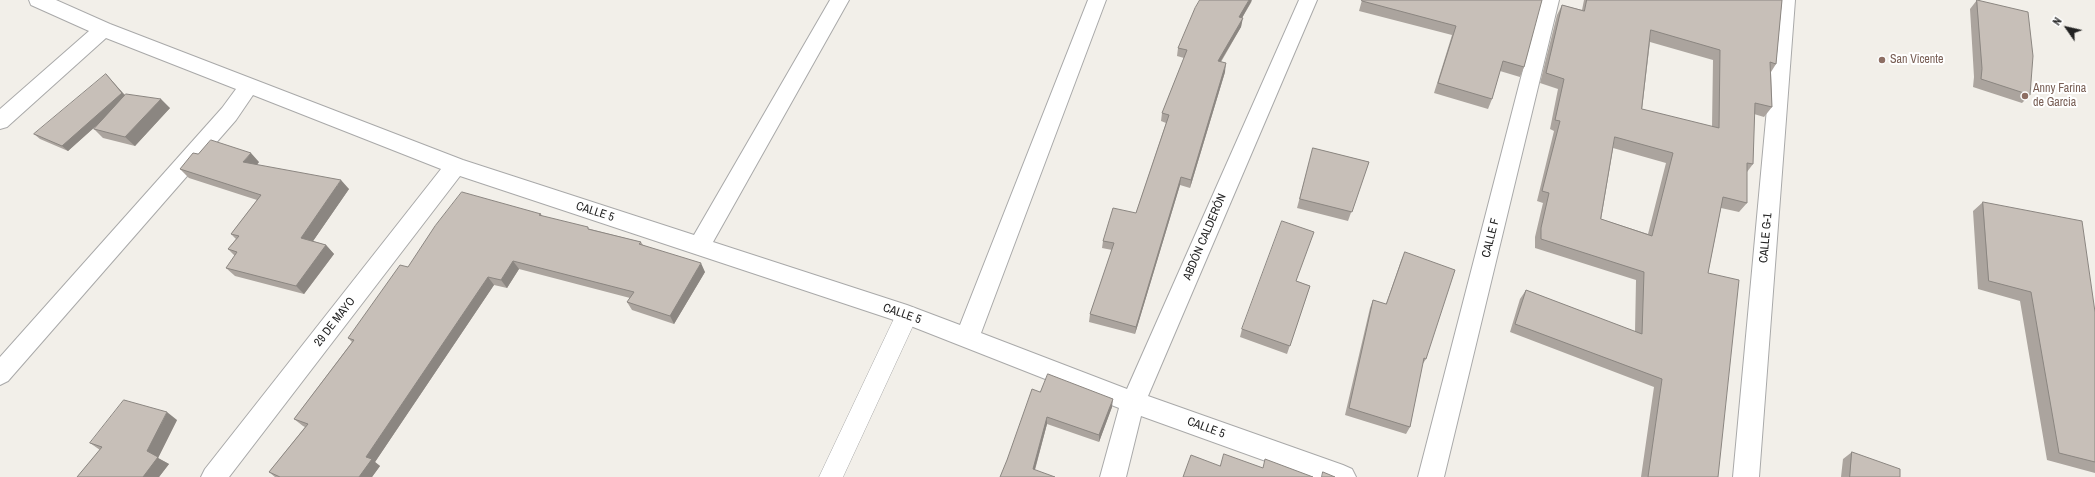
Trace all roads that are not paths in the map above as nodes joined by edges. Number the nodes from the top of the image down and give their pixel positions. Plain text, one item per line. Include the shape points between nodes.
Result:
1 (38, 0) edge
2 (840, 0) edge
3 (1097, 0) edge
4 (1308, 0) edge
5 (1550, 0) edge
6 (1786, 0) edge
7 (103, 29) junction
8 (249, 85) junction
9 (0, 121) edge
10 (456, 166) junction
11 (698, 246) junction
12 (907, 315) junction
13 (967, 338) junction
14 (0, 374) edge
15 (1133, 402) junction
16 (214, 477) edge
17 (831, 477) edge
18 (1113, 477) edge
19 (1344, 477) edge
20 (1431, 477) edge
21 (1746, 477) edge

1 - 7 street, CALLE 5
2 - 11 street
3 - 13 street
4 - 15 street, ABDÓN CALDERÓN
5 - 20 street, CALLE F
6 - 21 street, CALLE G-1
7 - 8 street, CALLE 5
7 - 9 street
8 - 10 street, CALLE 5
8 - 14 street via 229,114
10 - 11 street, CALLE 5
10 - 16 street, 29 DE MAYO
11 - 12 street, CALLE 5
12 - 13 street, CALLE 5
12 - 17 lane
13 - 15 street, CALLE 5
15 - 18 street, ABDÓN CALDERÓN
15 - 19 street, CALLE 5

